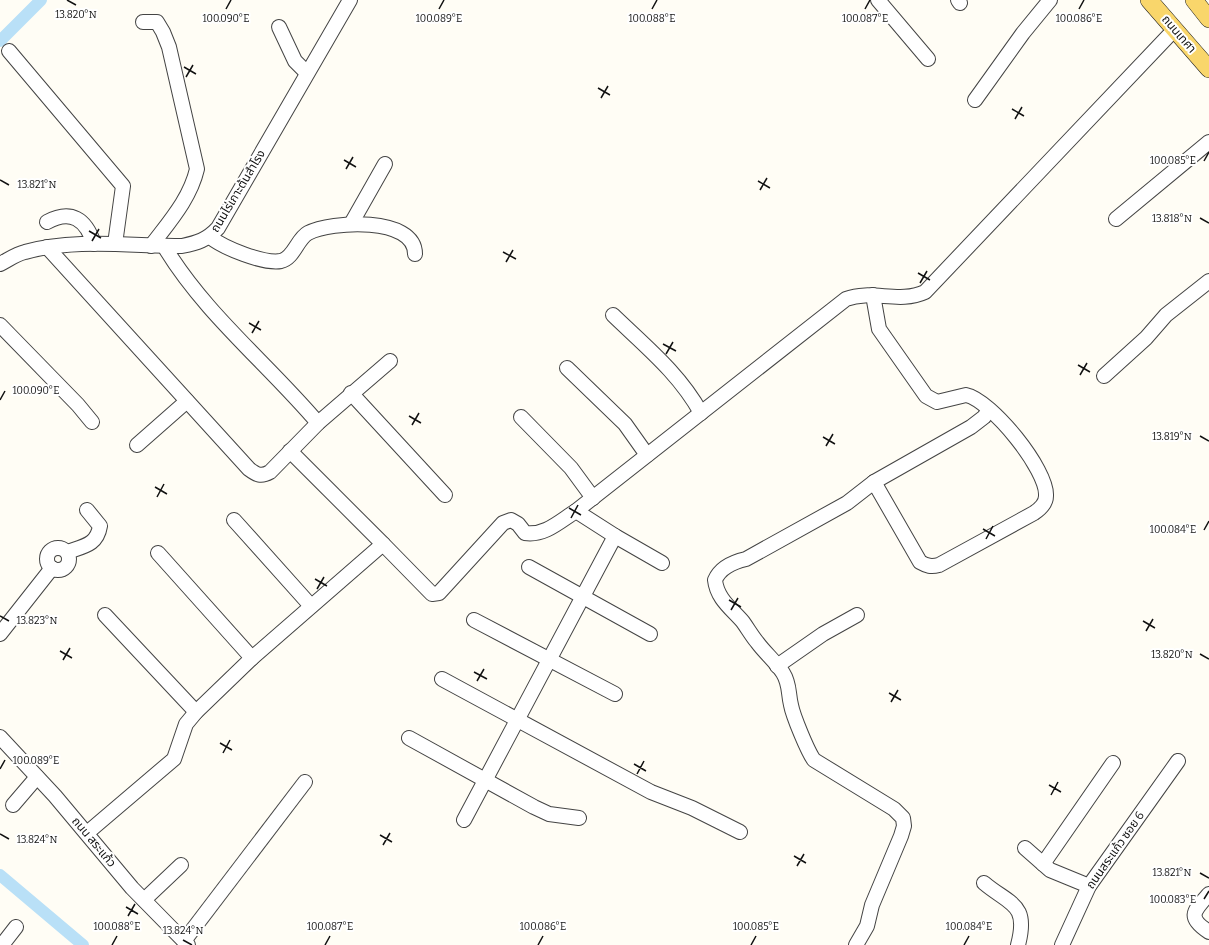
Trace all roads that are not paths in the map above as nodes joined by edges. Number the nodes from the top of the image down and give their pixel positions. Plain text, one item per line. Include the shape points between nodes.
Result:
1 (350, 0) edge
2 (878, 0) edge
3 (1050, 0) edge
4 (1149, 0) edge
5 (1194, 0) edge
6 (1209, 19) edge
7 (143, 22) dead end
8 (279, 27) dead end
9 (1174, 30) junction
10 (9, 51) dead end
11 (928, 59) dead end
12 (1209, 69) edge
13 (307, 72) junction
14 (975, 100) dead end
15 (1209, 142) edge
16 (385, 164) dead end
17 (1116, 220) dead end
18 (47, 222) dead end
19 (351, 224) junction
20 (210, 237) junction
21 (94, 244) junction
22 (115, 244) junction
23 (158, 246) junction
24 (46, 247) junction
25 (415, 254) dead end
26 (0, 264) edge
27 (1209, 281) edge
28 (873, 295) junction
29 (612, 315) dead end
30 (0, 325) edge
31 (390, 361) dead end
32 (568, 368) dead end
33 (1104, 376) dead end
34 (351, 394) junction
35 (187, 401) junction
36 (989, 410) junction
37 (701, 412) junction
38 (521, 417) dead end
39 (92, 422) dead end
40 (318, 423) junction
41 (137, 445) dead end
42 (290, 451) junction
43 (647, 455) junction
44 (874, 482) junction
45 (445, 495) dead end
46 (593, 498) junction
47 (87, 510) dead end
48 (576, 511) junction
49 (234, 520) dead end
50 (615, 536) junction
51 (383, 544) junction
52 (158, 553) dead end
53 (662, 563) dead end
54 (529, 567) dead end
55 (584, 596) junction
56 (311, 606) junction
57 (105, 615) dead end
58 (857, 615) dead end
59 (474, 620) dead end
60 (0, 634) edge
61 (650, 634) dead end
62 (252, 658) junction
63 (550, 660) junction
64 (778, 666) junction
65 (442, 679) dead end
66 (615, 694) dead end
67 (196, 712) junction
68 (518, 720) junction
69 (0, 737) edge
70 (409, 738) dead end
71 (1178, 761) dead end
72 (1112, 763) dead end
73 (37, 777) junction
74 (486, 780) junction
75 (305, 782) dead end
76 (13, 805) dead end
77 (579, 818) dead end
78 (464, 820) dead end
79 (740, 832) dead end
80 (87, 833) junction
81 (1025, 848) dead end
82 (1043, 864) junction
83 (181, 865) dead end
84 (984, 883) dead end
85 (1089, 886) junction
86 (1209, 894) edge
87 (144, 900) junction
88 (16, 927) dead end
89 (1209, 932) edge
90 (186, 943) edge
91 (2, 945) edge
92 (856, 945) edge
93 (1018, 945) edge
94 (1062, 945) edge

1 - 13 street, ถนนไร่เกาะต้นสำโรง
2 - 11 street
3 - 14 street
4 - 9 main road, ถนนเทศา
5 - 6 main road
7 - 23 street via 157,22 164,32 197,169 185,200
8 - 13 street via 295,61
9 - 12 main road, ถนนเทศา
9 - 28 street via 930,288 917,296 906,298
10 - 22 street via 123,186
13 - 20 street, ถนนไร่เกาะต้นสำโรง via 218,228
15 - 17 street
16 - 19 street
18 - 21 street via 66,215 78,219 90,231
19 - 20 street via 308,233 288,258 282,261 240,253 222,246
19 - 25 street via 374,225 406,236 412,242
20 - 23 street, ถนนไร่เกาะต้นสำโรง via 196,244
21 - 22 street, ถนนไร่เกาะต้นสำโรง
21 - 24 street, ถนนไร่เกาะต้นสำโรง
22 - 23 street, ถนนไร่เกาะต้นสำโรง
23 - 40 street via 196,293 294,394
24 - 26 street, ถนนไร่เกาะต้นสำโรง via 23,252
24 - 35 street
27 - 33 street via 1166,315 1146,338
28 - 36 street via 879,329 926,396 937,402 958,396 970,396
28 - 37 street via 863,294 846,299
29 - 37 street via 672,371 692,395
30 - 39 street
31 - 34 street
32 - 43 street via 625,424
34 - 40 street
34 - 45 street
35 - 41 street
35 - 42 street via 257,475 264,476 270,472
36 - 44 street via 979,422
36 - 44 street via 1020,441 1041,478 1045,488 1045,502 1034,513 939,565 926,566 920,562
37 - 43 street
38 - 46 street via 571,468
40 - 42 street
42 - 51 street
43 - 46 street
44 - 64 street via 847,503 746,559 726,567 717,575 715,580 719,595
46 - 48 street
47 - 60 street via 100,526 98,537 94,542 67,552 69,558 65,567 52,568
48 - 50 street
48 - 51 street via 547,530 534,535 525,533 511,520 503,523 454,579 436,595 424,588
49 - 56 street
50 - 53 street
50 - 55 street
51 - 56 street
52 - 62 street
54 - 55 street
55 - 61 street
55 - 63 street
56 - 62 street
57 - 67 street
58 - 64 street via 823,634
59 - 63 street
62 - 67 street
63 - 66 street
63 - 68 street
64 - 92 street via 789,685 794,718 809,754 814,760 894,809 903,818 901,836 872,905 867,926
65 - 68 street
67 - 80 street via 186,724 174,759
68 - 74 street
68 - 79 street via 651,792 692,808
69 - 73 street, ถนน สระแก้ว
70 - 74 street
71 - 85 street, ถนนสระแก้ว ซอย 6
72 - 82 street
73 - 76 street
73 - 80 street, ถนน สระแก้ว
74 - 77 street via 549,814
74 - 78 street
75 - 90 street
80 - 87 street, ถนน สระแก้ว
81 - 82 street
82 - 85 street via 1061,876
83 - 87 street
84 - 93 street via 1017,907 1022,930
85 - 94 street, ถนนสระแก้ว ซอย 6
86 - 89 street via 1195,910 1194,917 1198,925
87 - 90 street, ถนน สระแก้ว
88 - 91 street

